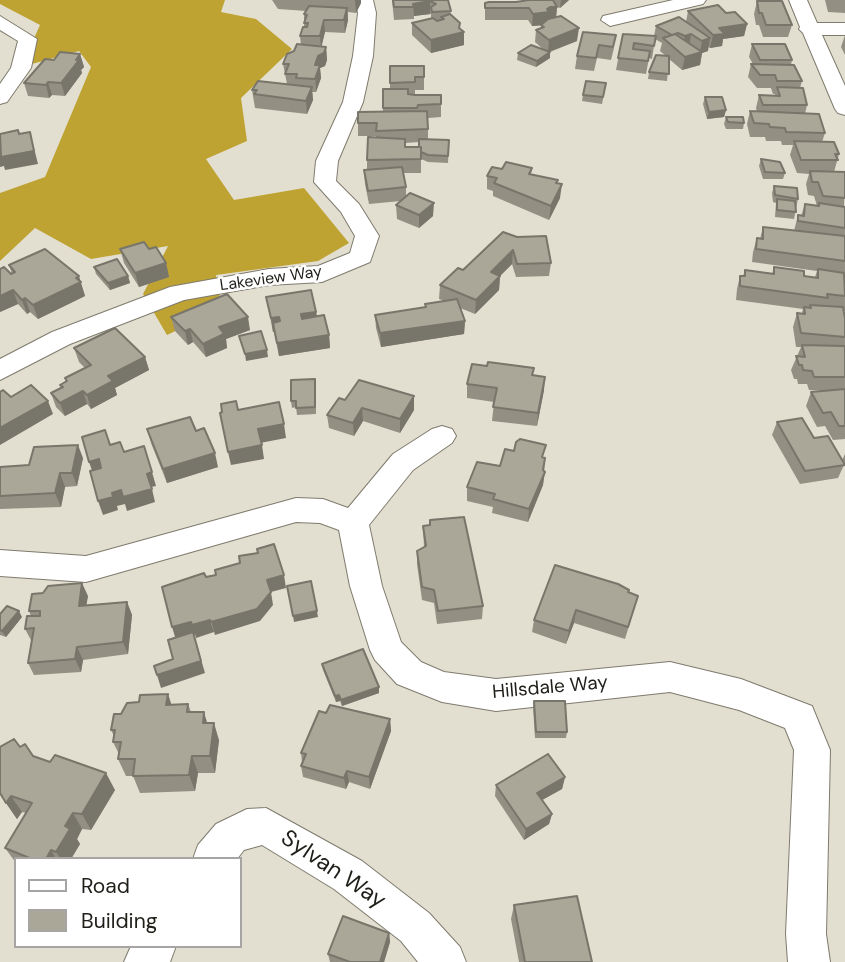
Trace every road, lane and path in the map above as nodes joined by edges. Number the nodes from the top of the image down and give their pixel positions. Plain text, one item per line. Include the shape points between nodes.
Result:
1 (364, 0) edge
2 (697, 0) edge
3 (795, 0) edge
4 (610, 20) dead end
5 (0, 22) edge
6 (808, 29) junction
7 (845, 29) edge
8 (0, 98) edge
9 (845, 109) edge
10 (0, 371) edge
11 (442, 436) dead end
12 (353, 523) junction
13 (0, 563) edge
14 (214, 857) edge
15 (445, 962) edge
16 (809, 962) edge

1 - 10 street, Lakeview Way via 367,13 353,102 327,161 325,182 351,209 367,236 360,257 322,274 270,277 180,293 61,338
2 - 4 street
3 - 6 street
5 - 8 street via 29,39 21,68
6 - 7 street
6 - 9 street
11 - 12 street via 403,462
12 - 13 street via 323,511 296,510 86,569
12 - 16 street, Hillsdale Way via 366,586 387,650 409,673 442,687 496,695 670,677 741,695 799,718 812,750
14 - 15 street, Sylvan Way via 230,837 265,826 348,875 415,927

